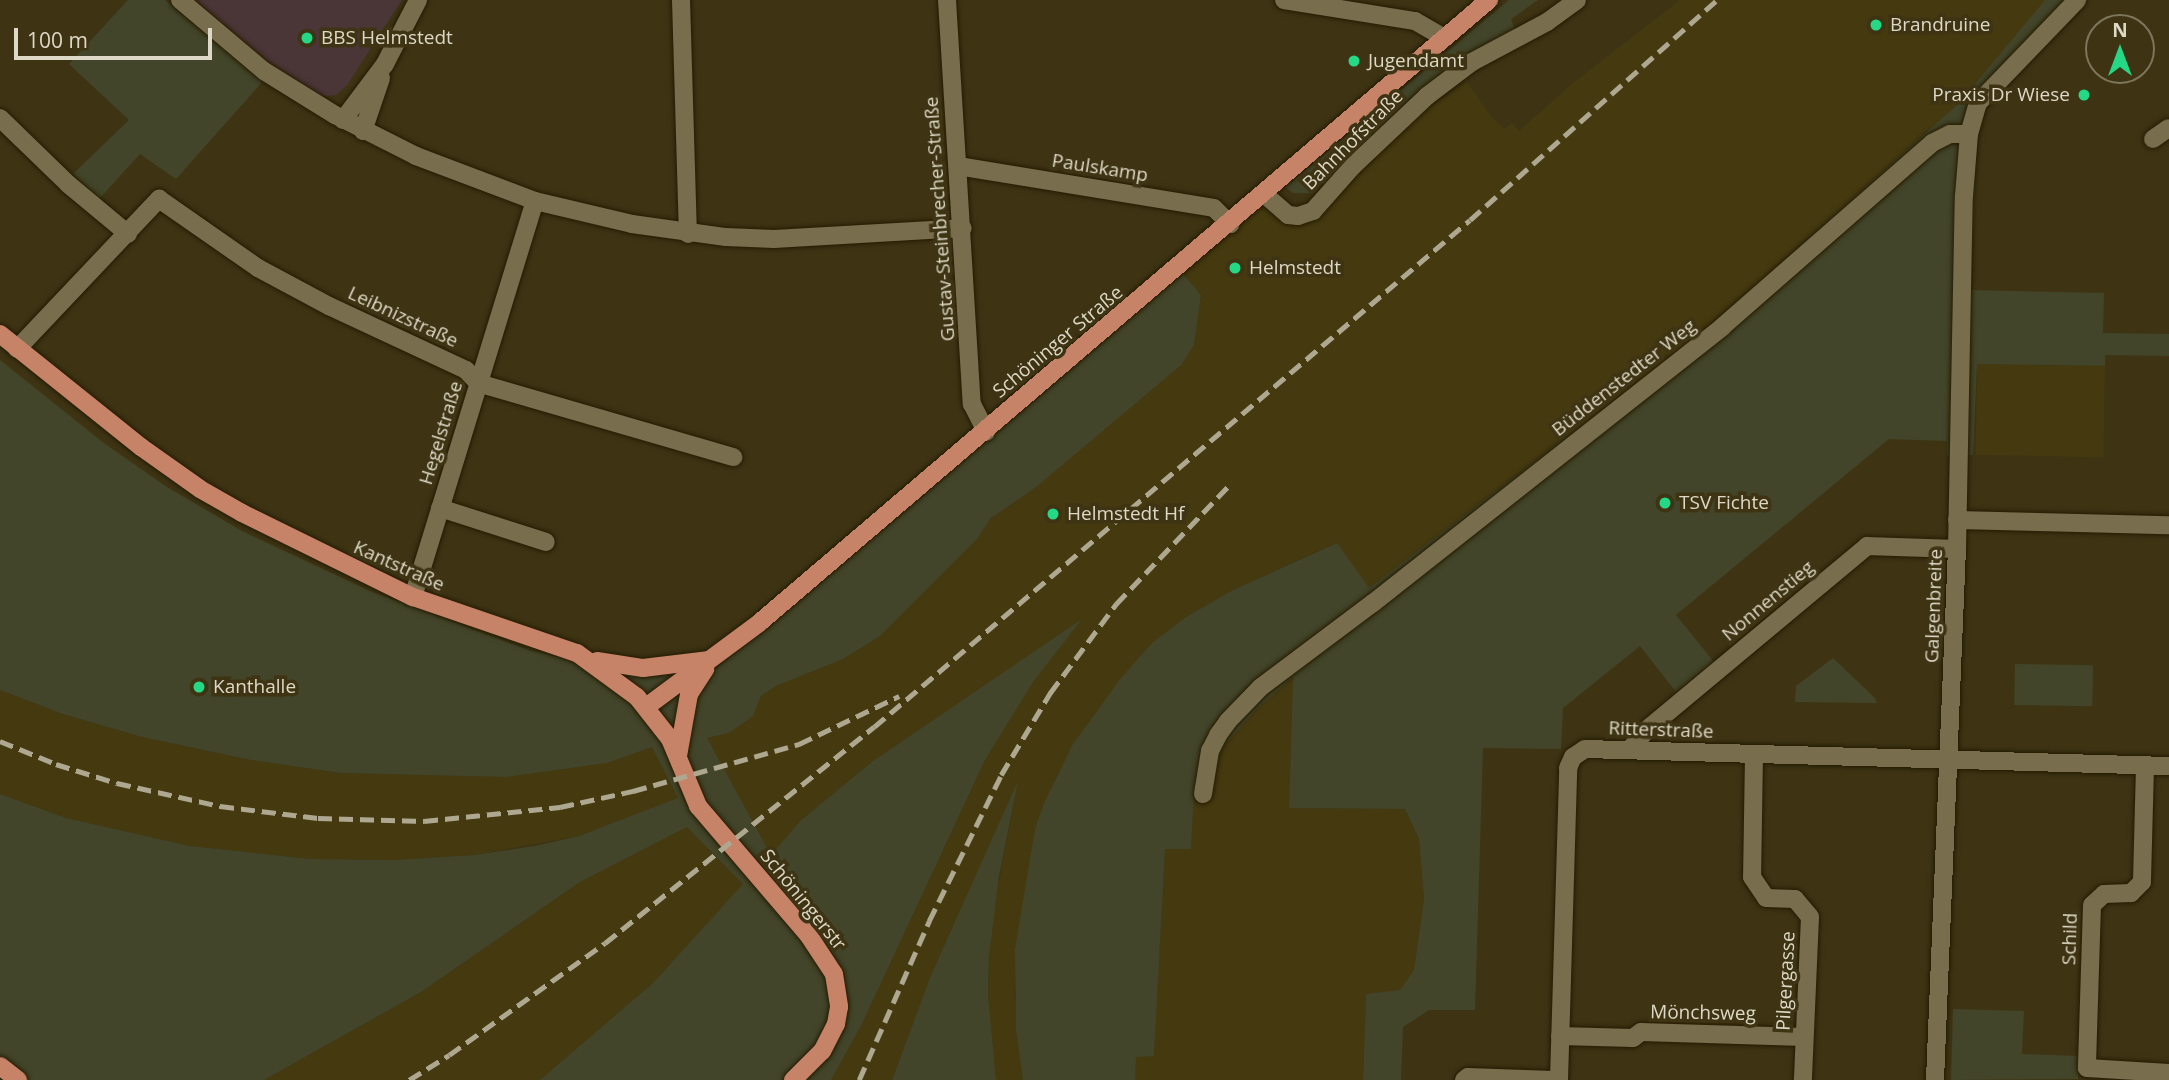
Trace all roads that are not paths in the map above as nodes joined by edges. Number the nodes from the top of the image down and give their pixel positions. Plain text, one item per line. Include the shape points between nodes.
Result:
1 (180, 0) edge
2 (418, 0) edge
3 (681, 0) edge
4 (947, 0) edge
5 (1284, 0) edge
6 (1489, 0) edge
7 (1577, 0) edge
8 (2077, 0) edge
9 (1322, 3) edge
10 (1445, 38) junction
11 (385, 64) junction
12 (0, 118) edge
13 (343, 120) junction
14 (2169, 128) edge
15 (363, 131) junction
16 (1969, 134) junction
17 (2153, 139) dead end
18 (958, 166) junction
19 (1264, 194) junction
20 (536, 201) junction
21 (1230, 224) junction
22 (963, 228) junction
23 (128, 233) junction
24 (688, 233) junction
25 (0, 334) edge
26 (17, 349) junction
27 (478, 383) junction
28 (986, 432) junction
29 (733, 457) dead end
30 (440, 508) junction
31 (1958, 520) junction
32 (2169, 524) edge
33 (546, 541) dead end
34 (1957, 550) junction
35 (413, 597) junction
36 (590, 660) junction
37 (711, 660) junction
38 (646, 707) junction
39 (1629, 750) junction
40 (1754, 754) junction
41 (678, 756) junction
42 (1948, 760) junction
43 (2145, 766) junction
44 (2169, 766) edge
45 (1203, 794) dead end
46 (741, 856) joint
47 (1560, 1036) junction
48 (1804, 1037) junction
49 (0, 1066) edge
50 (2169, 1073) edge
51 (18, 1080) edge
52 (793, 1080) edge
53 (1464, 1080) edge
54 (1553, 1080) edge
55 (1559, 1080) edge
56 (1803, 1080) edge
57 (1935, 1080) edge

1 - 13 street via 264,71
2 - 11 street
3 - 24 street
4 - 18 street, Gustav-Steinbrecher-Straße
5 - 9 street
6 - 10 main road, Schöninger Straße
7 - 19 street, Bahnhofstraße via 1547,22 1472,62 1427,96 1313,211 1288,215
8 - 16 street via 1978,103
9 - 10 street via 1415,21
10 - 19 main road, Schöninger Straße
11 - 13 street
11 - 15 street
12 - 23 street via 68,184
13 - 15 street
14 - 17 street
15 - 20 street
16 - 31 street, Galgenbreite
16 - 45 street, Büddenstedter Weg via 1950,134 1932,143 1722,327 1261,687 1228,721 1210,751
18 - 21 street, Paulskamp via 1214,208
18 - 22 street, Gustav-Steinbrecher-Straße
19 - 21 main road, Schöninger Straße
20 - 24 street
20 - 27 street, Hegelstraße
21 - 28 main road, Schöninger Straße
22 - 24 street via 774,239
22 - 28 street, Gustav-Steinbrecher-Straße via 972,404
23 - 26 street
23 - 27 street, Leibnizstraße via 159,199 258,268 457,365
25 - 26 main road, Kantstraße
26 - 35 main road, Kantstraße via 200,489
27 - 29 street, Leibnizstraße
27 - 30 street, Hegelstraße
28 - 37 main road, Schöninger Straße
30 - 33 street
30 - 35 street, Hegelstraße
31 - 32 street
31 - 34 street, Galgenbreite
34 - 39 street, Nonnenstieg via 1867,546 1650,727
34 - 42 street, Galgenbreite
35 - 36 main road, Kantstraße
36 - 37 main road via 643,668
36 - 38 main road, Kantstraße
37 - 38 main road, Schöninger Straße
37 - 41 main road via 689,694
38 - 41 main road, Kantstraße
39 - 40 street, Ritterstraße
39 - 47 street, Ritterstraße via 1585,749 1573,757 1568,768
40 - 42 street, Ritterstraße
40 - 48 street, Pilgergasse via 1752,877 1766,898 1795,899 1810,917
41 - 46 main road, Kantstraße via 698,806
42 - 43 street, Ritterstraße
42 - 57 street, Galgenbreite
43 - 44 street, Ritterstraße
43 - 50 street, Schild via 2142,882 2131,894 2104,894 2092,905 2087,1068
46 - 52 main road, Schöningerstr via 825,958 838,992 836,1024 830,1037
47 - 48 street, Mönchsweg via 1633,1038 1640,1032
47 - 55 street, Ritterstraße
48 - 56 street, Pilgergasse
49 - 51 main road
53 - 54 street

